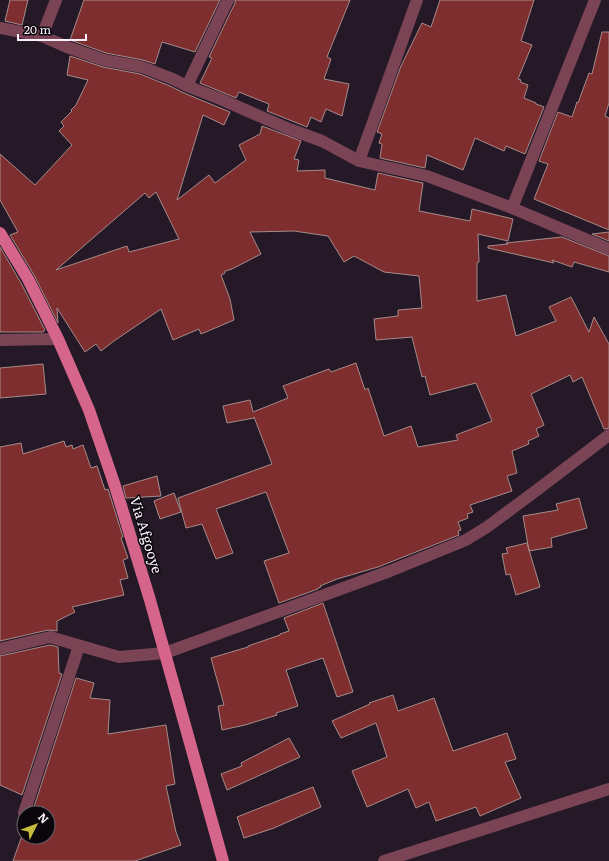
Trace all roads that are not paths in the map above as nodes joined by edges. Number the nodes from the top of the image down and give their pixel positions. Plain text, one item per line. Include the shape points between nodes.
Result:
1 (56, 0) edge
2 (228, 0) edge
3 (417, 0) edge
4 (595, 0) edge
5 (0, 28) edge
6 (42, 36) junction
7 (187, 86) junction
8 (359, 161) junction
9 (512, 208) junction
10 (0, 233) edge
11 (609, 249) edge
12 (58, 339) junction
13 (0, 340) edge
14 (609, 435) edge
15 (79, 646) junction
16 (0, 649) edge
17 (165, 654) junction
18 (609, 789) edge
19 (27, 805) edge
20 (223, 861) edge
21 (384, 861) edge

1 - 6 street
2 - 7 street
3 - 8 street
4 - 9 street
5 - 6 street
6 - 7 street via 104,60 142,67
7 - 8 street via 322,142
8 - 9 street via 427,176
9 - 11 street
10 - 12 main road, Via Afgooye via 28,279
12 - 13 street
12 - 17 main road, Via Afgooye via 92,418
14 - 17 street via 466,540 376,577
15 - 16 street via 50,638
15 - 17 street via 119,657
15 - 19 street
17 - 20 main road, Via Afgooye
18 - 21 street

